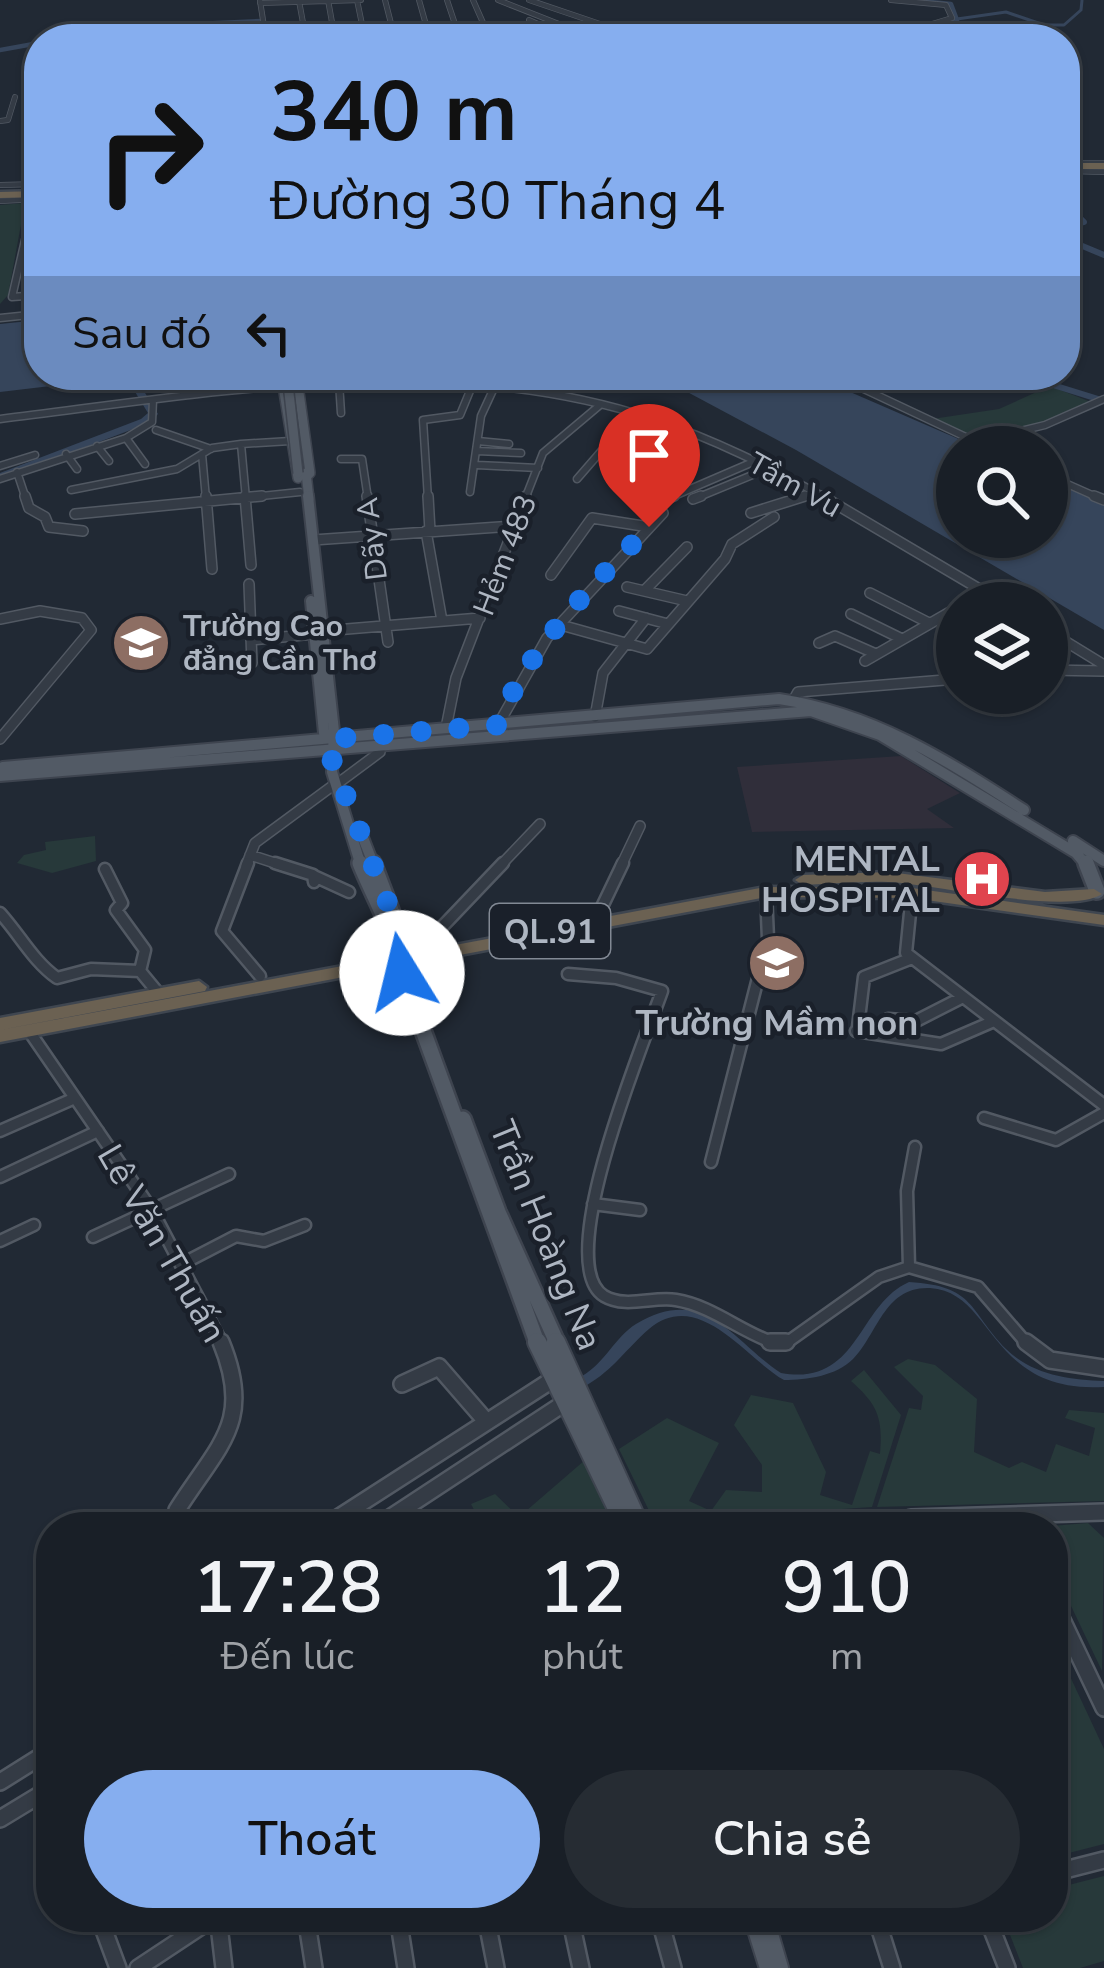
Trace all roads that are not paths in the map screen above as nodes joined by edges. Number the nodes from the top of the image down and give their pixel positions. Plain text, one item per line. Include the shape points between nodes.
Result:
1 (359, 0) edge
2 (498, 0) edge
3 (891, 0) edge
4 (299, 1) edge
5 (328, 1) edge
6 (260, 2) edge
7 (534, 2) edge
8 (530, 20) dead end
9 (540, 24) edge
10 (561, 24) edge
11 (601, 24) edge
12 (932, 24) edge
13 (15, 97) dead end
14 (0, 121) edge
15 (24, 249) edge
16 (24, 296) edge
17 (222, 390) edge
18 (291, 390) edge
19 (293, 390) edge
20 (339, 390) edge
21 (470, 390) edge
22 (494, 390) edge
23 (512, 390) edge
24 (866, 390) edge
25 (153, 400) junction
26 (1101, 400) edge
27 (600, 405) junction
28 (341, 413) dead end
29 (0, 419) edge
30 (657, 420) junction
31 (943, 426) edge
32 (1041, 426) edge
33 (156, 430) dead end
34 (126, 438) junction
35 (290, 441) junction
36 (241, 444) junction
37 (509, 444) dead end
38 (97, 446) junction
39 (477, 446) junction
40 (206, 451) junction
41 (521, 453) dead end
42 (66, 454) junction
43 (35, 455) dead end
44 (340, 459) dead end
45 (109, 461) dead end
46 (753, 462) junction
47 (145, 464) dead end
48 (477, 465) junction
49 (0, 466) edge
50 (538, 468) junction
51 (767, 469) junction
52 (17, 472) junction
53 (0, 478) edge
54 (302, 478) junction
55 (577, 479) dead end
56 (653, 480) dead end
57 (1068, 484) edge
58 (158, 488) dead end
59 (87, 489) junction
60 (71, 490) dead end
61 (470, 492) dead end
62 (813, 494) junction
63 (244, 496) junction
64 (693, 499) dead end
65 (204, 500) junction
66 (1104, 500) edge
67 (160, 505) junction
68 (650, 506) junction
69 (751, 513) dead end
70 (75, 514) dead end
71 (774, 517) dead end
72 (515, 526) junction
73 (649, 527) junction
74 (428, 531) junction
75 (83, 532) dead end
76 (371, 536) junction
77 (309, 540) junction
78 (687, 547) dead end
79 (251, 565) dead end
80 (212, 569) dead end
81 (551, 575) dead end
82 (967, 582) edge
83 (249, 584) dead end
84 (627, 586) dead end
85 (644, 591) junction
86 (870, 593) dead end
87 (687, 601) junction
88 (619, 611) dead end
89 (851, 614) dead end
90 (480, 618) junction
91 (646, 618) junction
92 (0, 619) edge
93 (936, 619) edge
94 (442, 621) junction
95 (929, 623) junction
96 (668, 624) junction
97 (383, 625) junction
98 (561, 625) junction
99 (319, 633) junction
100 (902, 639) junction
101 (251, 640) junction
102 (388, 642) dead end
103 (624, 643) junction
104 (819, 643) dead end
105 (1068, 644) edge
106 (876, 654) junction
107 (865, 661) dead end
108 (252, 663) dead end
109 (1104, 668) edge
110 (1068, 669) edge
111 (936, 682) edge
112 (794, 701) junction
113 (595, 717) junction
114 (498, 725) junction
115 (446, 728) junction
116 (0, 739) edge
117 (330, 745) junction
118 (380, 746) junction
119 (0, 767) edge
120 (951, 770) junction
121 (0, 776) edge
122 (338, 783) junction
123 (540, 824) dead end
124 (640, 826) dead end
125 (250, 855) junction
126 (1104, 860) edge
127 (105, 869) dead end
128 (1098, 890) edge
129 (349, 892) dead end
130 (766, 892) junction
131 (912, 892) junction
132 (600, 911) junction
133 (0, 914) edge
134 (1104, 918) edge
135 (441, 941) junction
136 (400, 954) junction
137 (912, 958) junction
138 (140, 971) junction
139 (568, 974) dead end
140 (260, 976) junction
141 (159, 994) junction
142 (963, 997) junction
143 (888, 1019) dead end
144 (994, 1021) junction
145 (0, 1024) edge
146 (29, 1031) junction
147 (0, 1036) edge
148 (75, 1098) junction
149 (1104, 1109) edge
150 (983, 1118) dead end
151 (0, 1131) edge
152 (98, 1131) junction
153 (915, 1147) dead end
154 (711, 1162) dead end
155 (229, 1174) dead end
156 (0, 1177) edge
157 (593, 1204) junction
158 (152, 1210) junction
159 (640, 1210) dead end
160 (34, 1225) dead end
161 (305, 1225) dead end
162 (93, 1237) dead end
163 (0, 1241) edge
164 (182, 1264) junction
165 (909, 1267) junction
166 (1104, 1368) edge
167 (560, 1376) junction
168 (402, 1384) dead end
169 (571, 1400) junction
170 (485, 1420) junction
171 (178, 1512) edge
172 (347, 1512) edge
173 (399, 1512) edge
174 (620, 1512) edge
175 (632, 1512) edge
176 (1104, 1513) edge
177 (1068, 1516) edge
178 (1068, 1632) edge
179 (1104, 1708) edge
180 (36, 1759) edge
181 (0, 1782) edge
182 (36, 1797) edge
183 (0, 1819) edge
184 (1104, 1860) edge
185 (1068, 1870) edge
186 (105, 1932) edge
187 (194, 1932) edge
188 (219, 1932) edge
189 (308, 1932) edge
190 (400, 1932) edge
191 (489, 1932) edge
192 (573, 1932) edge
193 (663, 1932) edge
194 (758, 1932) edge
195 (768, 1932) edge
196 (881, 1932) edge
197 (993, 1932) edge
198 (118, 1968) edge
199 (138, 1968) edge
200 (224, 1968) edge
201 (314, 1968) edge
202 (406, 1968) edge
203 (496, 1968) edge
204 (581, 1968) edge
205 (673, 1968) edge
206 (769, 1968) edge
207 (779, 1968) edge
208 (892, 1968) edge
209 (1007, 1968) edge

1 - 5 street
2 - 10 street
3 - 12 street via 946,5 952,18
4 - 5 street
4 - 6 street
7 - 11 street
8 - 9 street
13 - 14 street
15 - 16 street via 12,297
17 - 25 street, Tầm Vu
18 - 35 main road
19 - 54 main road via 310,473
20 - 28 street
21 - 74 street via 460,415 423,420
22 - 39 street
23 - 27 street, Tầm Vu
24 - 31 street
25 - 29 street, Tầm Vu
25 - 34 street via 152,422
26 - 32 street
27 - 30 street, Tầm Vu
27 - 50 street, Hẻm 483 via 543,453
30 - 46 street, Tầm Vu
30 - 55 street via 603,448
33 - 40 street
34 - 38 street
34 - 47 street
35 - 36 street
35 - 54 main road
36 - 40 street
36 - 63 street
37 - 39 street
38 - 42 street
38 - 45 street
39 - 41 street
39 - 48 street
40 - 59 street via 177,469
40 - 65 street
42 - 52 street
42 - 59 street
43 - 49 street
44 - 76 street, Dãy A via 362,458
46 - 51 street, Tầm Vu
46 - 68 street
48 - 50 street
48 - 61 street
50 - 72 street, Hẻm 483
51 - 62 street, Tầm Vu
51 - 64 street
52 - 53 street
52 - 75 street via 29,508 49,526
54 - 63 street
54 - 77 main road, Trần Hoàng Na
56 - 68 street via 629,497
57 - 66 street
58 - 67 street
59 - 60 street
62 - 69 street
62 - 82 street, Tầm Vu
63 - 65 street
63 - 79 street
65 - 67 street
65 - 80 street
67 - 70 street
68 - 73 street via 663,512
71 - 87 street via 729,547
72 - 74 street
72 - 90 street, Hẻm 483
73 - 81 street via 592,518
73 - 98 street
74 - 76 street
74 - 94 street
76 - 77 street
76 - 97 street, Dãy A
77 - 99 main road, Trần Hoàng Na
78 - 85 street
83 - 101 street
84 - 85 street
85 - 87 street
86 - 95 street
87 - 96 street
88 - 91 street
89 - 100 street
90 - 94 street
90 - 115 street, Hẻm 483
91 - 96 street
91 - 103 street
92 - 116 street via 40,611 82,618 91,630
93 - 95 street
94 - 97 street
95 - 100 street
96 - 103 street via 647,649
97 - 99 street
97 - 102 street, Dãy A
98 - 103 street
98 - 114 street via 507,697
99 - 101 street
99 - 117 main road, Trần Hoàng Na
100 - 106 street
101 - 108 street
103 - 113 street via 602,668
104 - 106 street via 835,636
105 - 109 street
106 - 107 street
109 - 110 street
111 - 112 street via 798,692
112 - 113 main road
112 - 120 main road via 873,719
113 - 114 main road
114 - 115 main road
115 - 117 main road
117 - 118 main road
117 - 119 main road
117 - 121 main road
117 - 122 main road, Trần Hoàng Na
118 - 120 main road via 811,711 858,724
118 - 122 street
120 - 126 main road
120 - 128 main road via 1076,853
122 - 125 street via 255,842
122 - 136 main road, Trần Hoàng Na
123 - 135 street via 442,927
124 - 132 street
125 - 129 street
125 - 140 street via 222,931
127 - 138 street via 122,904 116,910 145,950
128 - 132 highway, QL.91 via 1060,898 845,877
128 - 134 highway, QL.91 via 1094,907
130 - 131 highway, QL.91
130 - 136 highway, QL.91
130 - 154 street via 768,939
131 - 134 highway, QL.91
131 - 137 street via 904,947
132 - 135 highway, QL.91
133 - 138 street via 57,978 91,969
135 - 136 highway, QL.91
136 - 140 highway, QL.91
136 - 146 highway, QL.91
136 - 167 main road, Trần Hoàng Na
137 - 142 street
137 - 144 street via 865,976 857,1029 941,1045
138 - 141 street
139 - 157 street via 662,991
140 - 141 highway, QL.91
141 - 145 highway, QL.91
142 - 143 street via 916,1021
142 - 144 street
144 - 149 street
146 - 147 highway, QL.91
146 - 148 street, Lê Văn Thuấn
148 - 151 street
148 - 152 street, Lê Văn Thuấn
149 - 150 street via 1056,1140
152 - 156 street
152 - 158 street, Lê Văn Thuấn
153 - 165 street
155 - 158 street
157 - 159 street
157 - 165 street via 594,1288 617,1301 694,1304 777,1344 879,1276
158 - 162 street
158 - 164 street, Lê Văn Thuấn
160 - 163 street
161 - 164 street via 264,1241 236,1236
164 - 171 street, Lê Văn Thuấn via 236,1376 236,1417
165 - 166 street via 978,1287 1050,1360
167 - 169 main road, Trần Hoàng Na
167 - 170 street
168 - 170 street via 439,1367
169 - 173 street
169 - 174 main road, Trần Hoàng Na
169 - 175 main road, Trần Hoàng Na
170 - 172 street
176 - 177 street
178 - 179 street
180 - 181 street
182 - 183 street
184 - 185 street
186 - 198 street
187 - 199 street
188 - 200 street
189 - 201 street
190 - 202 street
191 - 203 street
192 - 204 street
193 - 205 street
194 - 206 main road
195 - 207 main road
196 - 208 street
197 - 209 street

